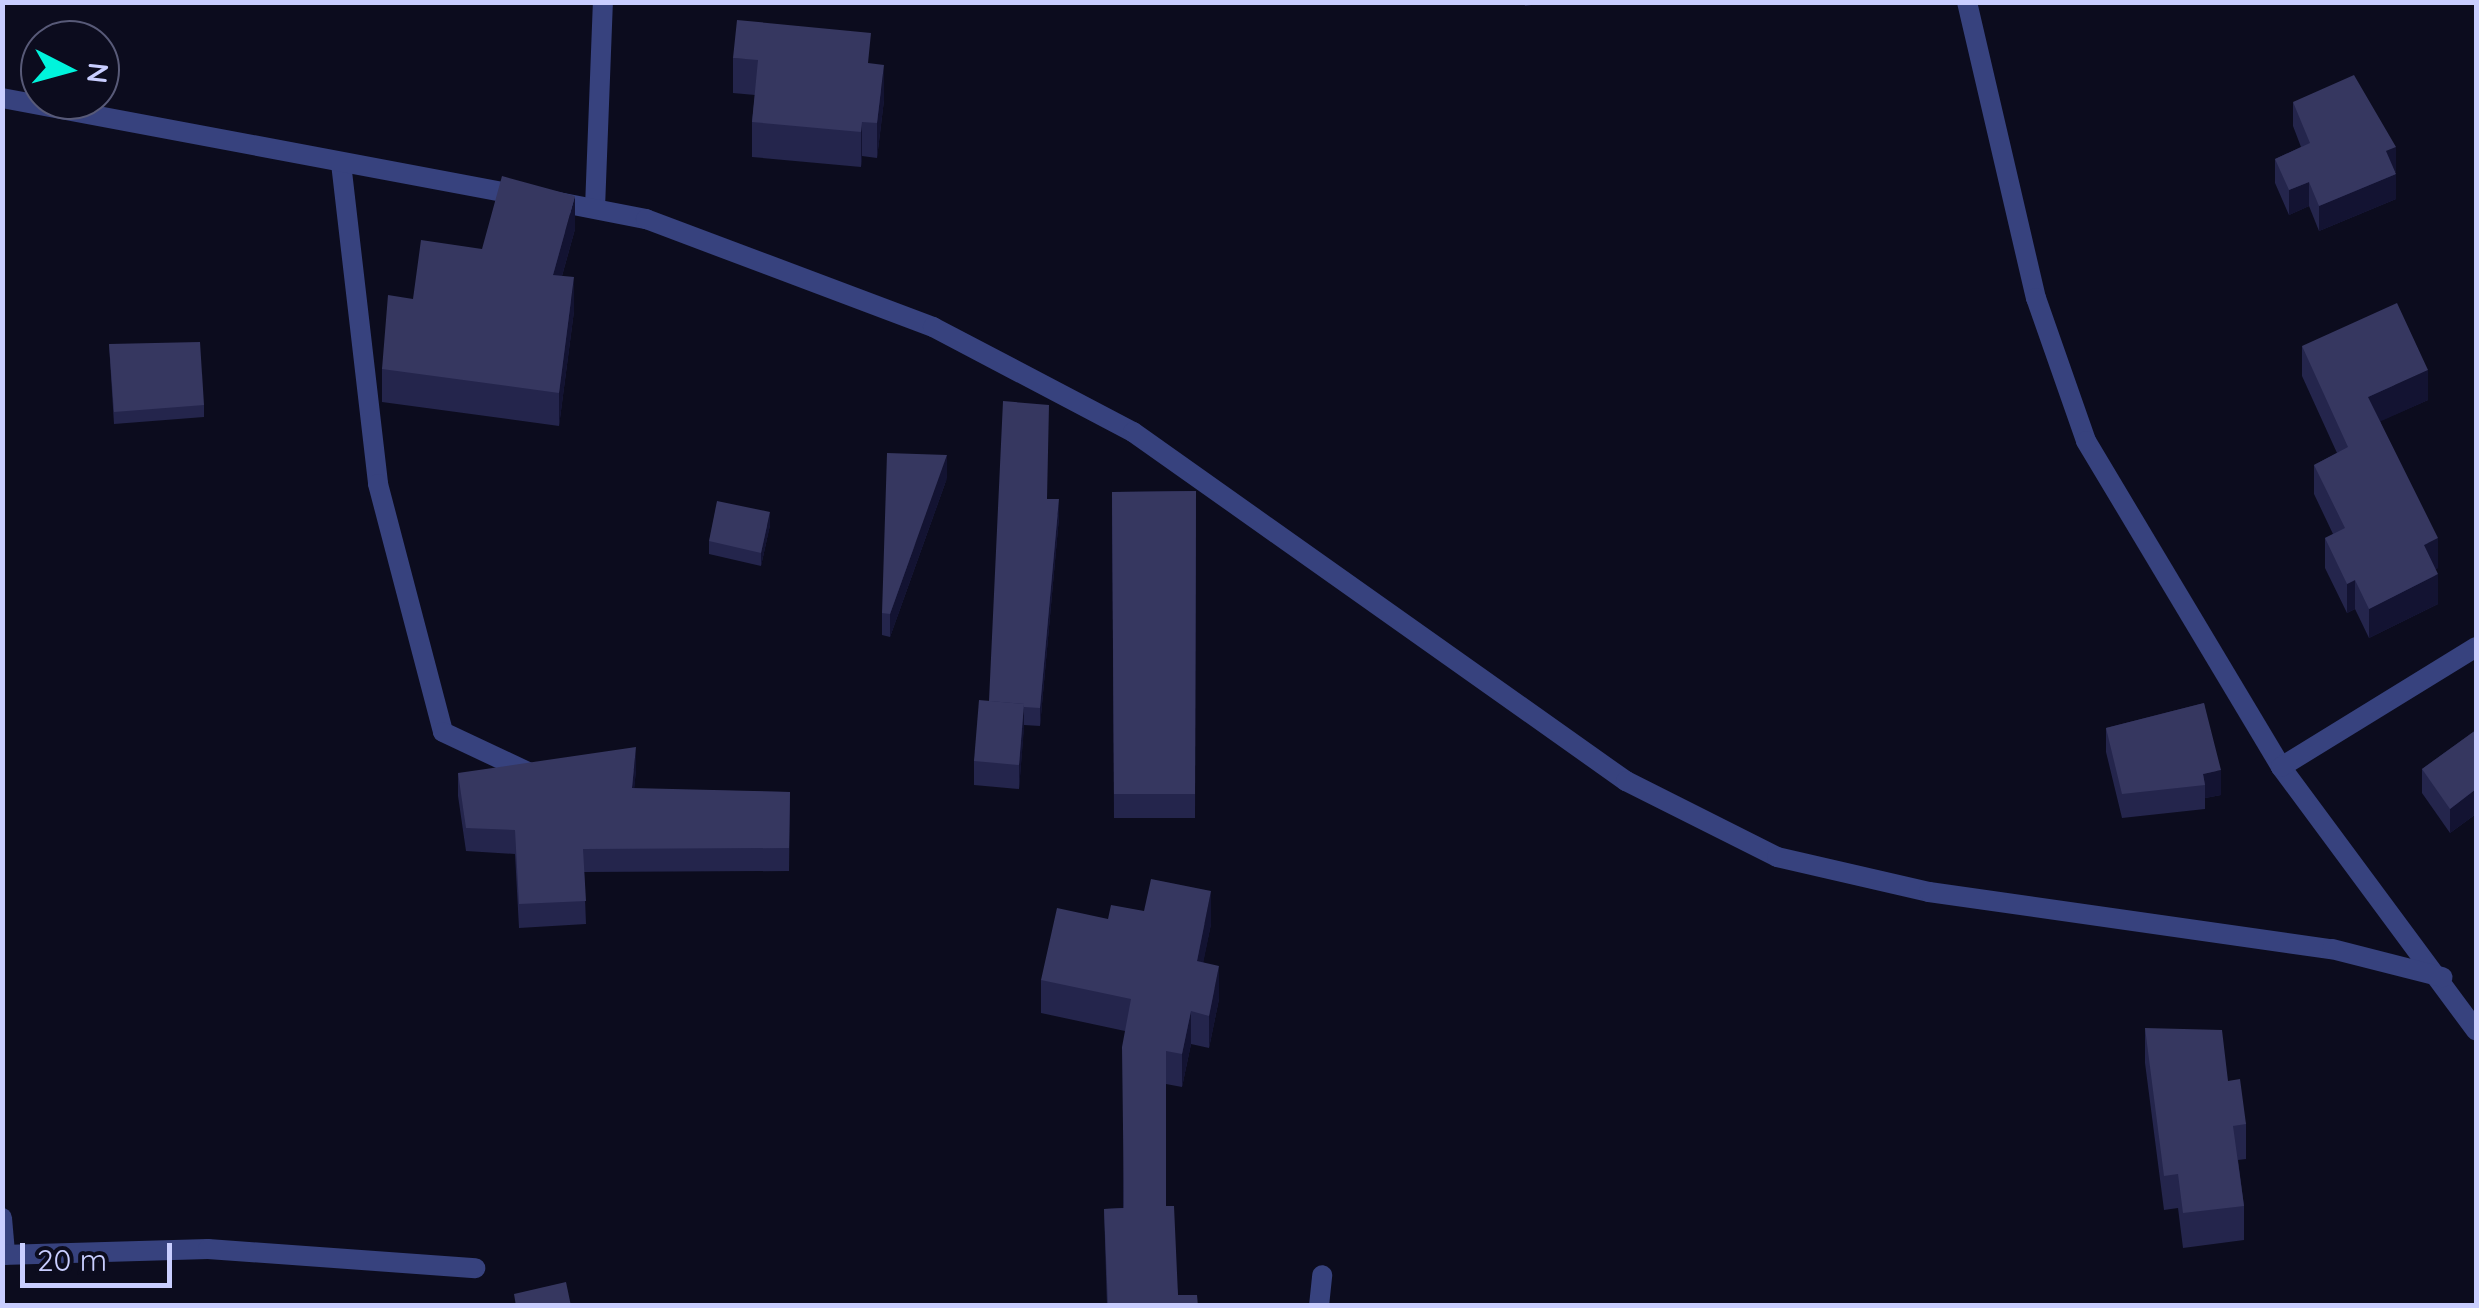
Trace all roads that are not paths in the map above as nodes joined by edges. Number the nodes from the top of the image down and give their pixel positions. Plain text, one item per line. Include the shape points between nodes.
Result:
1 (603, 2) edge
2 (1967, 2) edge
3 (2, 98) edge
4 (341, 163) junction
5 (596, 208) junction
6 (2476, 647) edge
7 (2281, 767) junction
8 (528, 772) edge
9 (2442, 977) junction
10 (2476, 1030) edge
11 (2, 1218) edge
12 (4, 1255) edge
13 (475, 1268) dead end
14 (1322, 1275) dead end
15 (1319, 1306) edge

1 - 5 street
2 - 7 street via 2036,298 2086,441
3 - 4 street
4 - 5 street
4 - 8 street via 378,484 443,732
5 - 9 street via 933,327 1133,432 1626,781 1776,857 1929,892 2332,950
6 - 7 street
7 - 9 street
9 - 10 street
11 - 12 street
12 - 13 street via 208,1249
14 - 15 street

